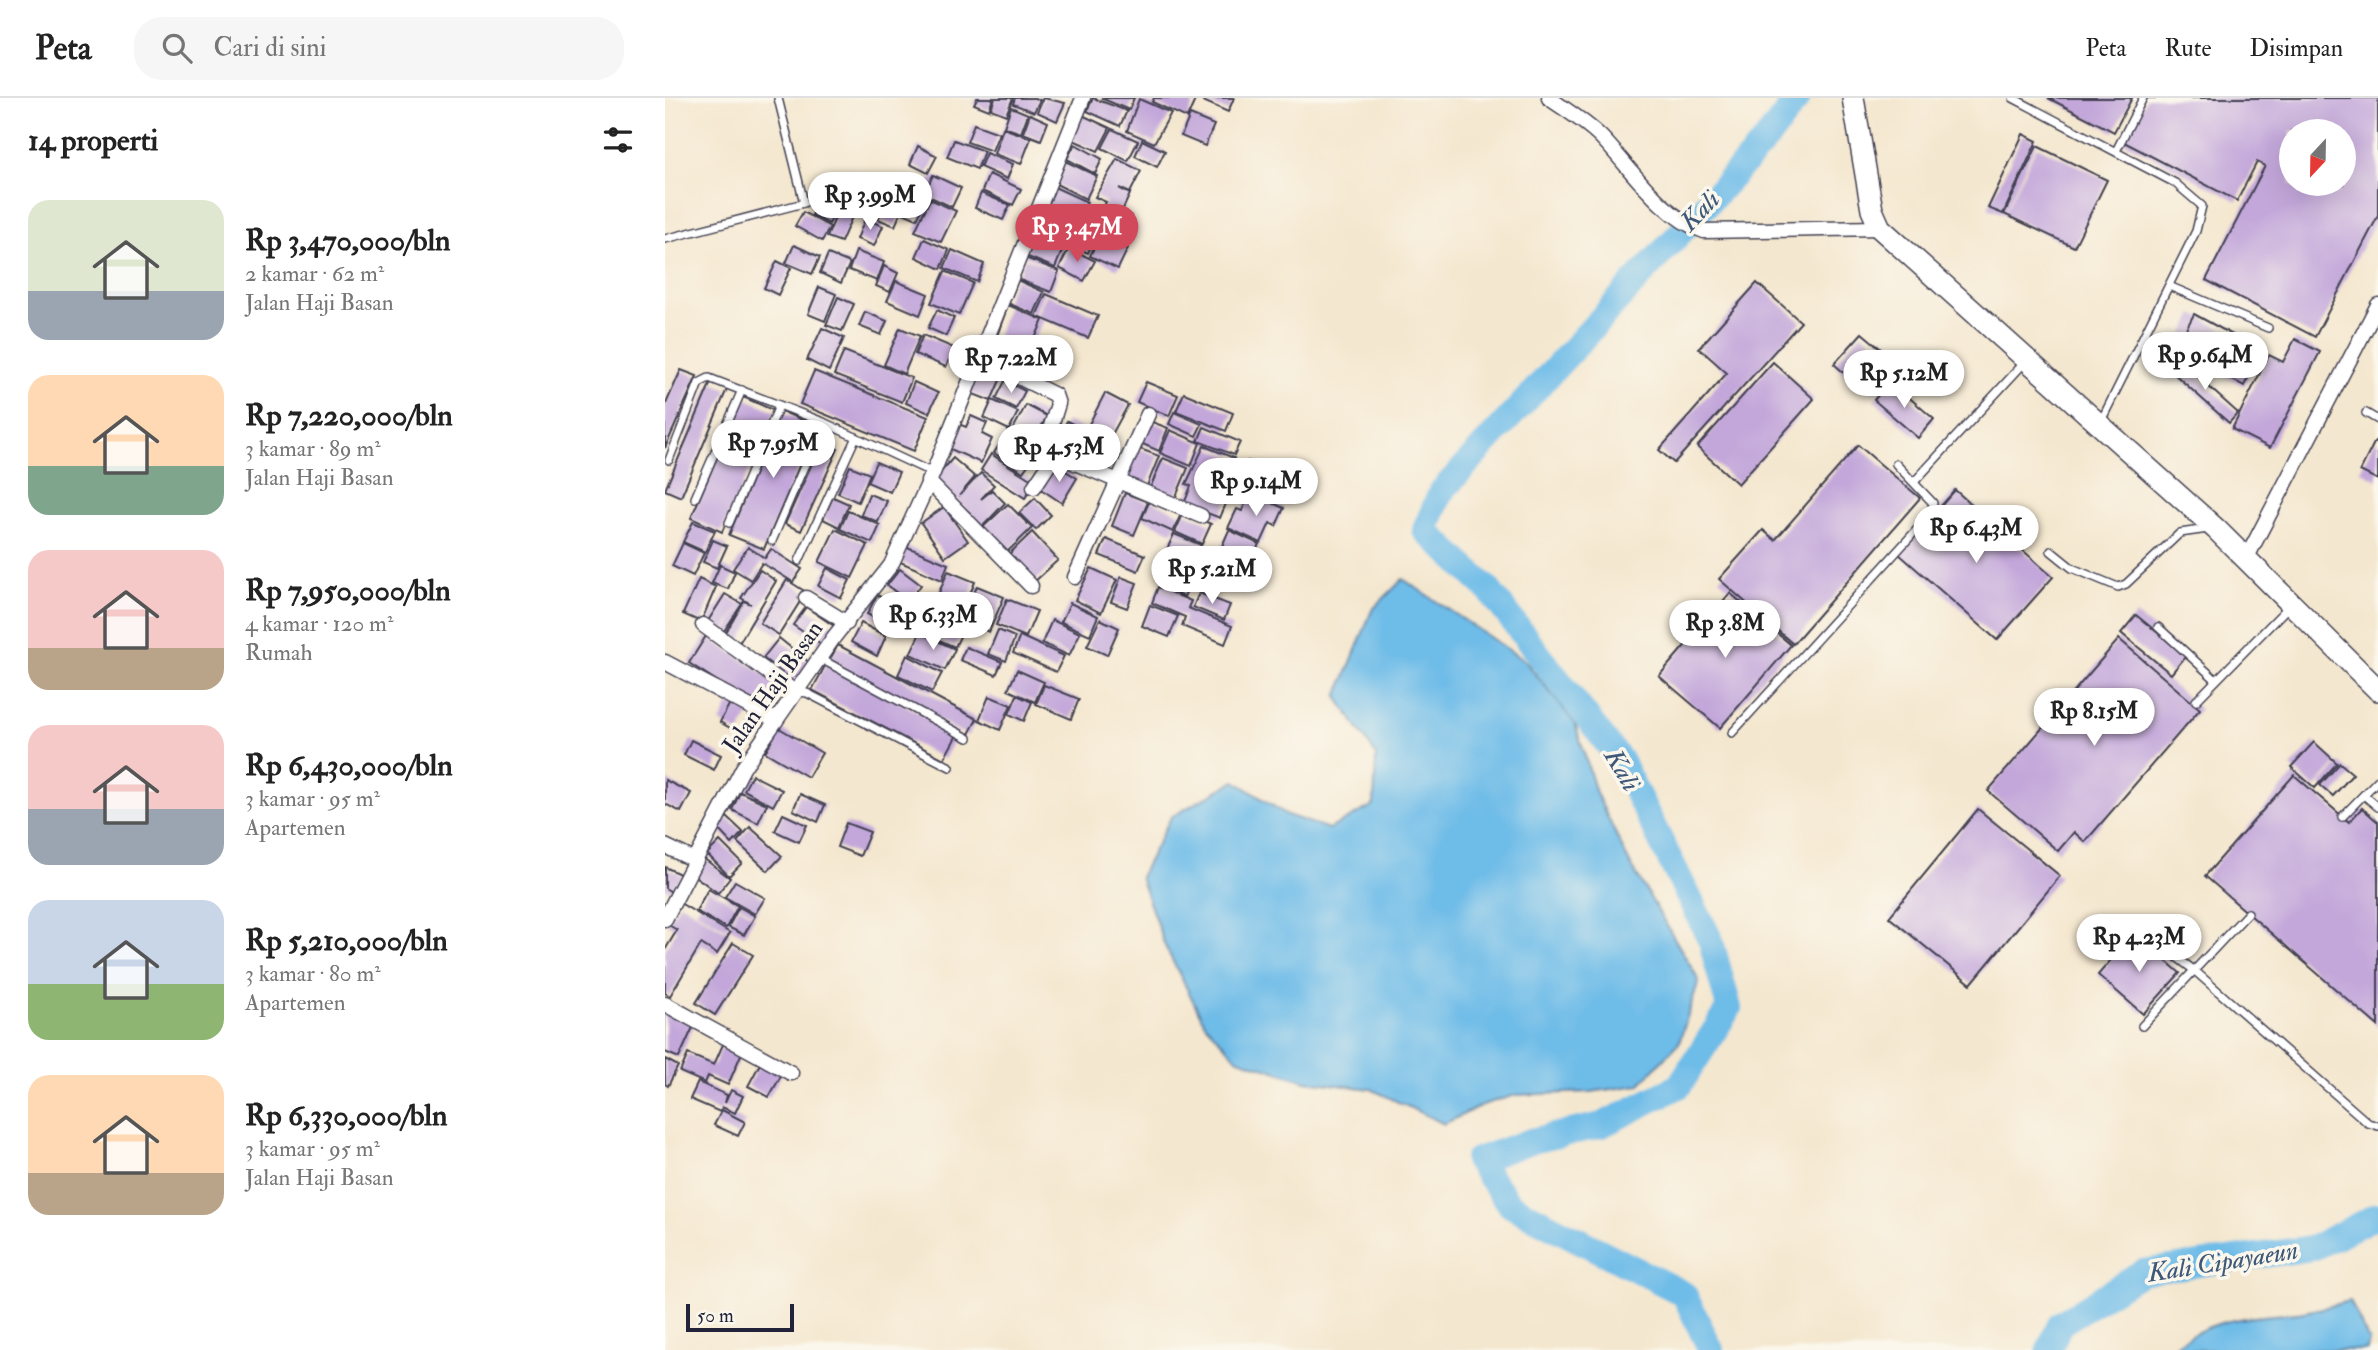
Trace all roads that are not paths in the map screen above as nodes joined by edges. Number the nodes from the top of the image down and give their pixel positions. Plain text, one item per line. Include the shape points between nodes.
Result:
1 (778, 98) edge
2 (1083, 98) edge
3 (1549, 98) edge
4 (1853, 98) edge
5 (2013, 98) edge
6 (2143, 98) edge
7 (2116, 151) junction
8 (1879, 228) junction
9 (665, 239) edge
10 (2169, 286) junction
11 (2378, 304) edge
12 (2268, 328) dead end
13 (980, 358) junction
14 (2025, 361) junction
15 (741, 390) junction
16 (779, 405) junction
17 (2366, 413) dead end
18 (1148, 414) dead end
19 (2378, 420) edge
20 (823, 422) junction
21 (2099, 424) junction
22 (856, 437) junction
23 (1055, 455) junction
24 (669, 460) dead end
25 (1896, 464) dead end
26 (930, 477) junction
27 (1118, 480) junction
28 (1915, 481) junction
29 (1034, 487) dead end
30 (695, 498) dead end
31 (1201, 516) dead end
32 (729, 523) dead end
33 (2216, 529) junction
34 (772, 541) dead end
35 (2051, 551) dead end
36 (799, 561) dead end
37 (2245, 561) junction
38 (1075, 577) dead end
39 (1031, 586) dead end
40 (806, 598) dead end
41 (2290, 604) junction
42 (847, 623) junction
43 (703, 625) dead end
44 (2158, 627) dead end
45 (819, 659) junction
46 (665, 662) edge
47 (2215, 679) junction
48 (2377, 687) edge
49 (795, 692) junction
50 (2196, 701) dead end
51 (775, 720) junction
52 (1732, 733) dead end
53 (968, 738) dead end
54 (950, 767) dead end
55 (2378, 779) edge
56 (2364, 795) junction
57 (2378, 807) edge
58 (2343, 817) dead end
59 (665, 846) edge
60 (696, 861) junction
61 (2248, 913) dead end
62 (665, 919) edge
63 (2150, 937) dead end
64 (2195, 971) junction
65 (665, 1004) edge
66 (2142, 1026) dead end
67 (791, 1073) dead end
68 (2378, 1126) edge

1 - 9 lane via 804,202
2 - 13 street, Jalan Haji Basan
3 - 8 street via 1601,137 1684,223 1704,231
4 - 8 street
5 - 7 lane
6 - 7 lane
7 - 10 lane via 2175,183 2202,206 2196,231
8 - 14 street
10 - 12 lane
10 - 21 lane
11 - 37 street
13 - 23 street via 1055,395 1057,415 1045,445
13 - 26 street, Jalan Haji Basan
14 - 21 street
14 - 28 lane
15 - 16 lane
15 - 24 lane via 709,377 702,379
15 - 30 lane
16 - 20 lane
16 - 32 lane
17 - 19 lane
18 - 27 street
20 - 22 lane
20 - 34 lane
21 - 33 street
22 - 26 lane
22 - 36 lane
23 - 27 street
23 - 29 street
25 - 28 lane
26 - 39 street
26 - 42 street, Jalan Haji Basan via 884,577
27 - 31 street
27 - 38 street
28 - 52 lane via 1933,503 1931,514
33 - 35 lane via 2180,533 2118,587 2072,568
33 - 37 street
37 - 41 street
40 - 42 street
41 - 47 lane
41 - 48 street
42 - 45 street, Jalan Haji Basan
43 - 49 street
44 - 47 lane
45 - 49 street, Jalan Haji Basan
45 - 53 lane
46 - 51 street
47 - 50 lane
49 - 51 street, Jalan Haji Basan
49 - 54 lane via 807,693
51 - 60 street, Jalan Haji Basan via 743,768
55 - 56 lane
56 - 57 lane
56 - 58 lane
59 - 60 street
60 - 62 street, Jalan Haji Basan
61 - 64 lane
63 - 64 lane
64 - 66 lane
64 - 68 lane via 2368,1123
65 - 67 street

